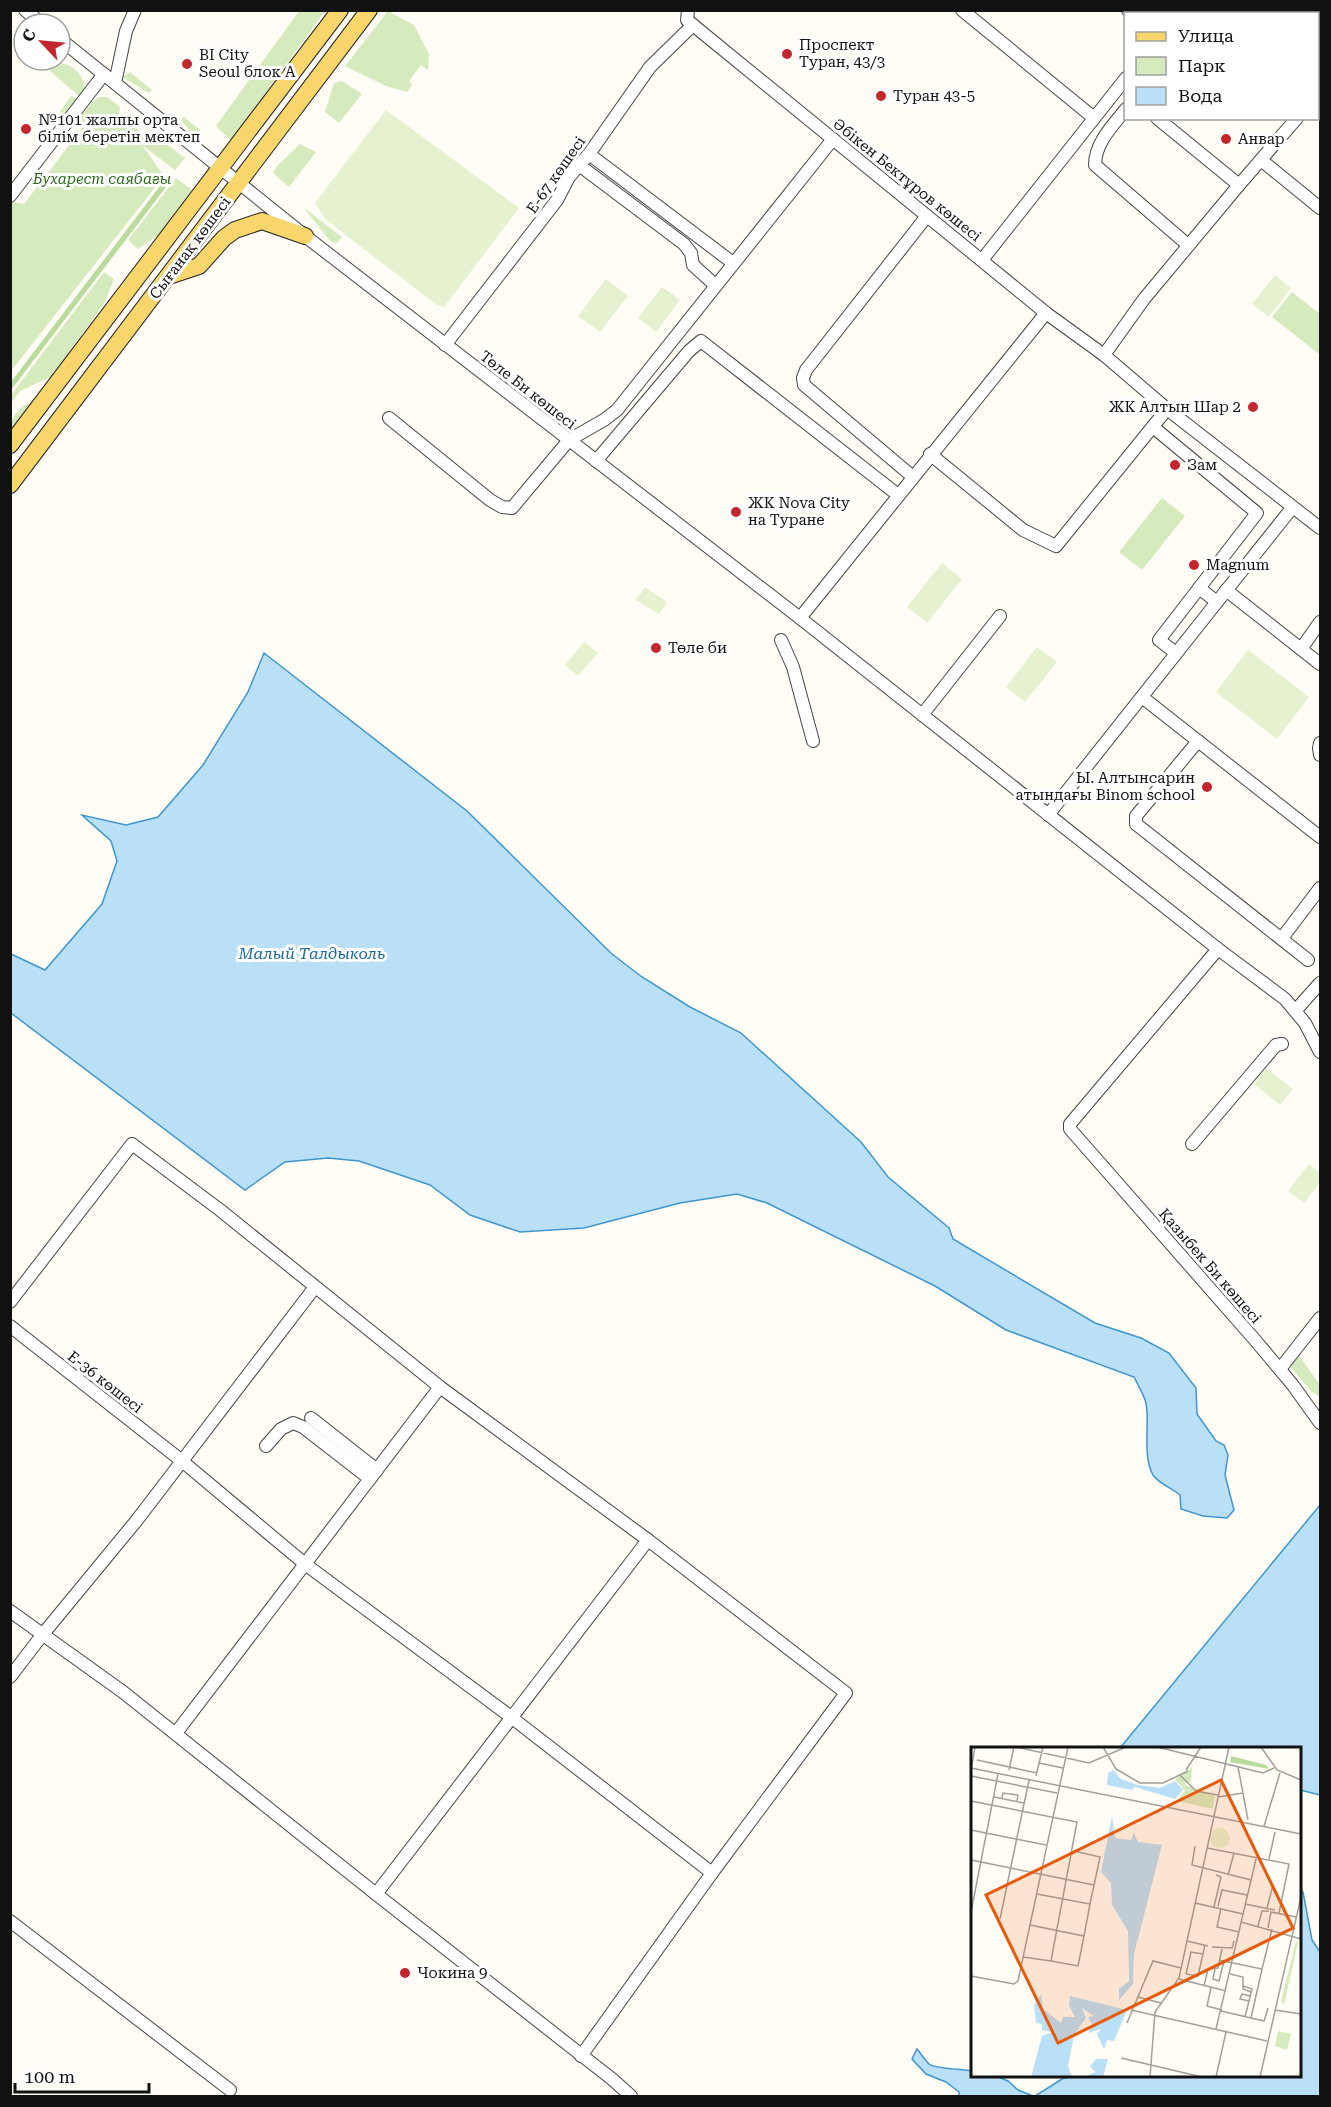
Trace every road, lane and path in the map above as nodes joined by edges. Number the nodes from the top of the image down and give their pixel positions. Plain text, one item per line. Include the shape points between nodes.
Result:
1 (135, 10) edge
2 (340, 10) edge
3 (369, 10) edge
4 (688, 10) edge
5 (962, 10) edge
6 (693, 25) junction
7 (72, 49) edge
8 (104, 74) junction
9 (1124, 79) edge
10 (119, 87) junction
11 (1124, 110) edge
12 (1094, 118) junction
13 (1158, 120) edge
14 (1295, 120) edge
15 (833, 139) junction
16 (589, 154) junction
17 (1261, 160) junction
18 (579, 165) junction
19 (220, 168) junction
20 (239, 183) junction
21 (1239, 185) junction
22 (10, 196) edge
23 (1320, 208) edge
24 (927, 216) junction
25 (305, 236) junction
26 (1188, 245) junction
27 (982, 260) junction
28 (733, 263) junction
29 (169, 276) junction
30 (715, 285) junction
31 (1046, 313) junction
32 (445, 345) junction
33 (1104, 355) junction
34 (1167, 409) junction
35 (389, 418) dead end
36 (1153, 428) junction
37 (569, 440) junction
38 (10, 445) edge
39 (930, 454) junction
40 (596, 461) junction
41 (913, 477) junction
42 (10, 484) edge
43 (898, 495) junction
44 (1292, 508) junction
45 (1320, 528) edge
46 (1199, 588) junction
47 (1226, 590) junction
48 (1217, 602) junction
49 (1000, 616) dead end
50 (800, 618) junction
51 (1320, 622) edge
52 (781, 640) dead end
53 (1301, 649) junction
54 (1176, 653) junction
55 (1320, 664) edge
56 (1142, 697) junction
57 (922, 715) junction
58 (813, 741) dead end
59 (1198, 741) junction
60 (1320, 743) edge
61 (1320, 755) edge
62 (1048, 815) junction
63 (1320, 837) edge
64 (1320, 888) edge
65 (1282, 938) junction
66 (1218, 949) junction
67 (1308, 960) dead end
68 (1320, 983) edge
69 (1296, 1010) junction
70 (1282, 1044) dead end
71 (1320, 1052) edge
72 (1192, 1144) dead end
73 (315, 1287) junction
74 (10, 1302) edge
75 (1320, 1317) edge
76 (10, 1326) edge
77 (1280, 1369) junction
78 (440, 1387) junction
79 (311, 1418) dead end
80 (1320, 1423) edge
81 (266, 1446) dead end
82 (182, 1461) junction
83 (373, 1474) junction
84 (648, 1540) junction
85 (305, 1564) junction
86 (10, 1611) edge
87 (43, 1634) junction
88 (10, 1677) edge
89 (511, 1717) junction
90 (176, 1733) junction
91 (712, 1873) junction
92 (376, 1894) junction
93 (10, 1921) edge
94 (581, 2055) junction
95 (230, 2090) dead end
96 (631, 2097) edge

1 - 10 street via 126,32
2 - 19 main road, Сығанақ көшесі
3 - 20 main road, Сығанақ көшесі
4 - 6 street via 687,20
5 - 12 street
6 - 15 street, Әбікен Бектұров көшесі
6 - 16 street, Е-67 көшесі via 650,67
7 - 8 street
8 - 10 street
8 - 22 street
9 - 12 street
10 - 19 street
11 - 26 street via 1095,154 1095,165
12 - 27 street
13 - 21 street
14 - 17 street
15 - 24 street, Әбікен Бектұров көшесі
15 - 28 street
16 - 18 street, Е-67 көшесі
16 - 28 street
17 - 21 street
17 - 23 street
18 - 30 street via 684,244 693,265
18 - 32 street, Е-67 көшесі via 525,244
19 - 20 street, Төле Би көшесі
19 - 38 main road, Сығанақ көшесі
20 - 25 street, Төле Би көшесі
20 - 29 main road, Сығанақ көшесі
21 - 26 street
24 - 27 street, Әбікен Бектұров көшесі
24 - 41 street via 806,370 802,382
25 - 29 main road via 262,221 235,230 199,266
25 - 32 street, Төле Би көшесі
26 - 33 street
27 - 31 street, Әбікен Бектұров көшесі
28 - 30 street
29 - 42 main road, Сығанақ көшесі
30 - 37 street via 616,410
31 - 33 street, Әбікен Бектұров көшесі
31 - 39 street
32 - 37 street, Төле Би көшесі
33 - 34 street, Әбікен Бектұров көшесі
34 - 36 street
34 - 44 street, Әбікен Бектұров көшесі
35 - 37 street via 490,500 507,509 517,503
36 - 39 street via 1056,546 1023,530
36 - 46 street via 1257,513
37 - 40 street, Төле Би көшесі
39 - 41 street
40 - 43 street via 701,340
40 - 50 street, Төле Би көшесі
41 - 43 street
43 - 50 street
44 - 45 street, Әбікен Бектұров көшесі
44 - 47 street
46 - 48 street
46 - 54 street via 1159,640
47 - 48 street
47 - 53 street
48 - 54 street
49 - 57 street
50 - 57 street, Төле Би көшесі
51 - 53 street
52 - 58 street via 793,667
53 - 55 street
54 - 56 street
56 - 59 street
56 - 62 street
57 - 62 street, Төле Би көшесі
59 - 63 street
59 - 65 street via 1136,816 1136,824
60 - 61 street
62 - 66 street, Төле Би көшесі
64 - 65 street
65 - 67 street
66 - 69 street, Төле Би көшесі
66 - 77 street, Қазыбек Би көшесі via 1070,1124 1073,1133
68 - 69 street
69 - 71 street, Төле Би көшесі
70 - 72 street via 1276,1045
73 - 74 street via 132,1144
73 - 78 street
73 - 82 street
75 - 77 street
76 - 82 street, Е-36 көшесі
77 - 80 street, Қазыбек Би көшесі
78 - 83 street
78 - 84 street
79 - 83 street
81 - 83 street via 287,1425 293,1424
82 - 85 street, Е-36 көшесі
82 - 87 street
83 - 85 street
84 - 89 street
84 - 91 street via 846,1693
85 - 89 street, Е-36 көшесі
85 - 90 street
86 - 87 street
87 - 88 street
87 - 90 street
89 - 91 street, Е-36 көшесі
89 - 92 street
90 - 92 street
91 - 94 street
92 - 94 street
93 - 95 street
94 - 96 street

